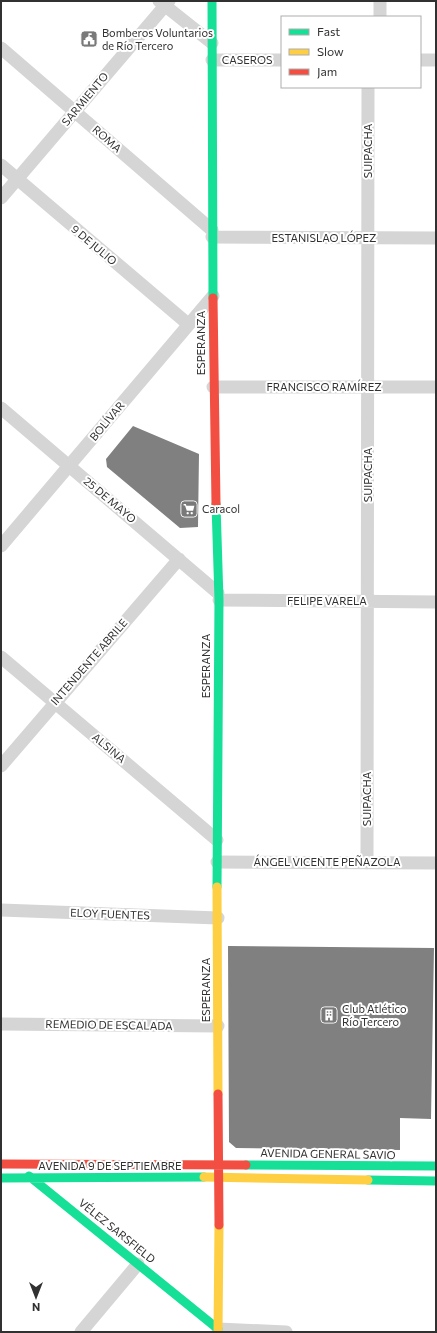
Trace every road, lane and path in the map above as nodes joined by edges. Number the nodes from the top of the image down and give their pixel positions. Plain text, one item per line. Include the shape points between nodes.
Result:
1 (212, 1) edge
2 (380, 1) edge
3 (164, 3) edge
4 (380, 16) edge
5 (212, 43) junction
6 (1, 48) edge
7 (212, 60) junction
8 (281, 60) edge
9 (421, 60) edge
10 (436, 60) edge
11 (368, 88) edge
12 (75, 112) junction
13 (1, 166) edge
14 (17, 179) junction
15 (1, 198) edge
16 (212, 233) junction
17 (368, 238) junction
18 (436, 238) edge
19 (212, 296) junction
20 (188, 324) junction
21 (436, 386) edge
22 (213, 387) junction
23 (368, 387) junction
24 (1, 408) edge
25 (69, 465) junction
26 (1, 546) edge
27 (179, 558) junction
28 (219, 597) junction
29 (368, 602) junction
30 (436, 602) edge
31 (1, 657) edge
32 (54, 702) junction
33 (1, 766) edge
34 (217, 840) junction
35 (217, 862) junction
36 (367, 863) junction
37 (436, 863) edge
38 (1, 909) edge
39 (218, 918) junction
40 (1, 1024) edge
41 (218, 1026) junction
42 (3, 1160) edge
43 (14, 1165) junction
44 (219, 1165) junction
45 (436, 1166) edge
46 (1, 1178) edge
47 (32, 1178) junction
48 (219, 1178) junction
49 (436, 1181) edge
50 (138, 1264) junction
51 (218, 1330) edge
52 (81, 1332) edge
53 (286, 1332) edge

1 - 5 main road, ESPERANZA
2 - 4 street
3 - 5 street
3 - 12 street, SARMIENTO
5 - 7 main road, ESPERANZA
6 - 12 street, ROMA
7 - 8 street, CASEROS
7 - 16 main road, ESPERANZA
9 - 10 street
11 - 17 street, SUIPACHA
12 - 14 street, SARMIENTO
12 - 16 street, ROMA
13 - 14 street, 9 DE JULIO
14 - 15 street, SARMIENTO
14 - 20 street, 9 DE JULIO
16 - 17 street, ESTANISLAO LÓPEZ
16 - 19 main road, ESPERANZA
17 - 18 street, ESTANISLAO LÓPEZ
17 - 23 street, SUIPACHA
19 - 20 street, BOLÍVAR
19 - 22 main road, ESPERANZA
20 - 25 street, BOLÍVAR
21 - 23 street, FRANCISCO RAMÍREZ
22 - 23 street, FRANCISCO RAMÍREZ
22 - 28 main road, ESPERANZA
23 - 29 street, SUIPACHA
24 - 25 street, 25 DE MAYO
25 - 26 street, BOLÍVAR
25 - 27 street, 25 DE MAYO
27 - 28 street, 25 DE MAYO
27 - 32 street, INTENDENTE ABRILE
28 - 29 street, FELIPE VARELA
28 - 34 main road, ESPERANZA
29 - 30 street, FELIPE VARELA
29 - 36 street, SUIPACHA
31 - 32 street, ALSINA
32 - 33 street, INTENDENTE ABRILE
32 - 34 street, ALSINA
34 - 35 main road, ESPERANZA
35 - 36 street, ÁNGEL VICENTE PEÑAZOLA
35 - 39 main road, ESPERANZA
36 - 37 street, ÁNGEL VICENTE PEÑAZOLA
38 - 39 street, ELOY FUENTES
39 - 41 main road, ESPERANZA
40 - 41 street, REMEDIO DE ESCALADA
41 - 44 main road, ESPERANZA
42 - 43 main road, VÉLEZ SARSFIELD
43 - 44 main road, AVENIDA 9 DE SEPTIEMBRE
43 - 47 main road, VÉLEZ SARSFIELD
44 - 45 main road, AVENIDA GENERAL SAVIO
44 - 48 main road, ESPERANZA
46 - 47 main road, AVENIDA 9 DE SEPTIEMBRE
47 - 48 main road, AVENIDA 9 DE SEPTIEMBRE
47 - 50 main road, VÉLEZ SARSFIELD
48 - 49 main road
48 - 51 main road, ESPERANZA
50 - 51 main road, VÉLEZ SARSFIELD
50 - 52 street
51 - 53 street

